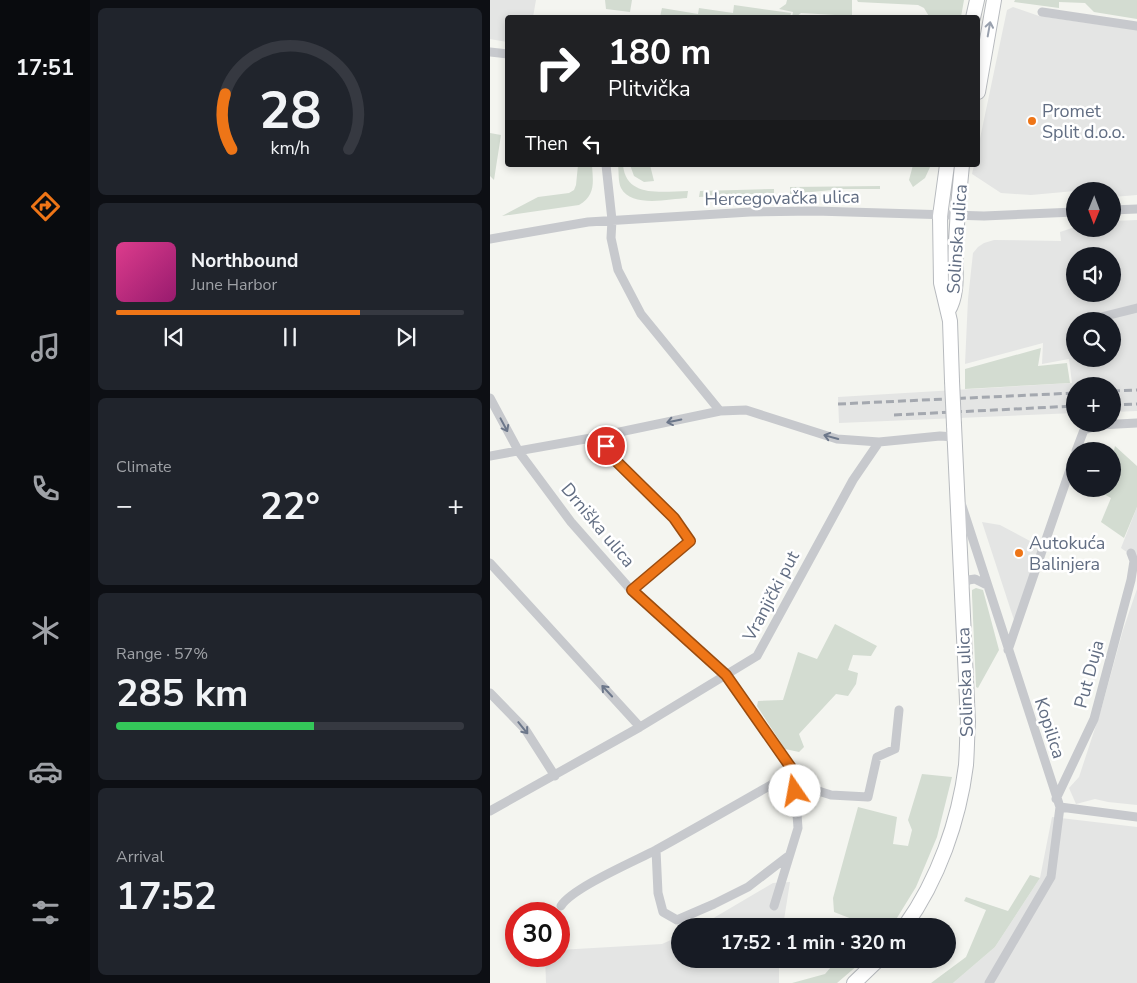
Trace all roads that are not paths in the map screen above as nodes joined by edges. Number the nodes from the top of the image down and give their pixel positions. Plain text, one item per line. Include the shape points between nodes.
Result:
1 (977, 0) edge
2 (994, 0) edge
3 (1042, 12) dead end
4 (974, 15) edge
5 (1137, 26) edge
6 (490, 52) edge
7 (505, 54) edge
8 (980, 80) edge
9 (606, 167) edge
10 (948, 167) edge
11 (962, 167) edge
12 (1137, 209) edge
13 (1121, 210) edge
14 (1066, 213) edge
15 (940, 216) junction
16 (957, 216) junction
17 (612, 220) junction
18 (490, 239) edge
19 (1137, 308) edge
20 (948, 311) junction
21 (1121, 312) edge
22 (490, 398) edge
23 (720, 412) junction
24 (1137, 424) edge
25 (954, 431) junction
26 (601, 436) junction
27 (879, 442) junction
28 (1079, 442) edge
29 (519, 452) junction
30 (490, 456) edge
31 (1066, 481) edge
32 (957, 488) junction
33 (1131, 552) dead end
34 (490, 563) edge
35 (987, 585) junction
36 (961, 589) junction
37 (632, 590) junction
38 (1008, 651) junction
39 (726, 675) junction
40 (490, 693) edge
41 (899, 710) dead end
42 (640, 727) junction
43 (794, 772) junction
44 (554, 776) junction
45 (1058, 803) junction
46 (490, 811) edge
47 (1137, 817) edge
48 (656, 850) junction
49 (788, 857) junction
50 (564, 902) edge
51 (774, 906) dead end
52 (910, 918) edge
53 (870, 968) edge
54 (854, 983) edge
55 (990, 983) edge

1 - 4 main road
8 -> 2 main road
3 - 5 street
6 - 7 street
9 - 17 street
10 - 15 main road, Solinska ulica
11 - 16 main road, Solinska ulica
12 - 13 street
14 - 16 street, Hercegovačka ulica
15 - 16 street, Hercegovačka ulica
15 - 17 street, Hercegovačka ulica via 808,211
15 - 20 main road, Solinska ulica via 940,283
16 - 20 main road, Solinska ulica via 953,304
17 - 18 street, Hercegovačka ulica
17 - 23 street via 611,238 618,270 641,314
19 - 21 street
20 - 25 main road, Solinska ulica, bridge
22 -> 29 street, Drniška ulica
23 -> 26 street
27 -> 23 street via 837,439 746,410
24 - 28 street via 1099,425 1084,430
25 - 27 street via 940,436
25 - 32 main road, Solinska ulica
26 - 29 street
26 - 37 street via 610,455 674,518 690,541
27 - 39 street, Vranjički put via 853,480 757,656
29 - 30 street
29 - 37 street, Drniška ulica via 571,522
31 - 38 street
32 - 35 street, Kopilica
32 - 36 main road, Solinska ulica
33 - 45 street, Put Duja via 1134,561 1131,580 1094,718
42 -> 34 street
35 - 36 street via 976,579 968,580
35 - 38 street, Kopilica
36 - 52 main road, Solinska ulica via 968,722 966,765 948,840 926,892
37 - 39 street, Drniška ulica
38 - 45 street, Kopilica
39 - 42 street, Vranjički put
39 - 43 street, Drniška ulica
40 -> 44 street via 525,729
41 - 43 street, Drniška ulica via 895,749 877,757 868,796 830,795 810,788
42 - 44 street, Vranjički put
43 - 48 street
43 - 49 street via 798,828
44 - 46 street, Vranjički put
45 - 47 street
45 - 55 street via 1051,877
48 - 49 street via 658,893 663,912 676,920 748,887
48 - 50 street
49 - 51 street
53 - 54 main road

